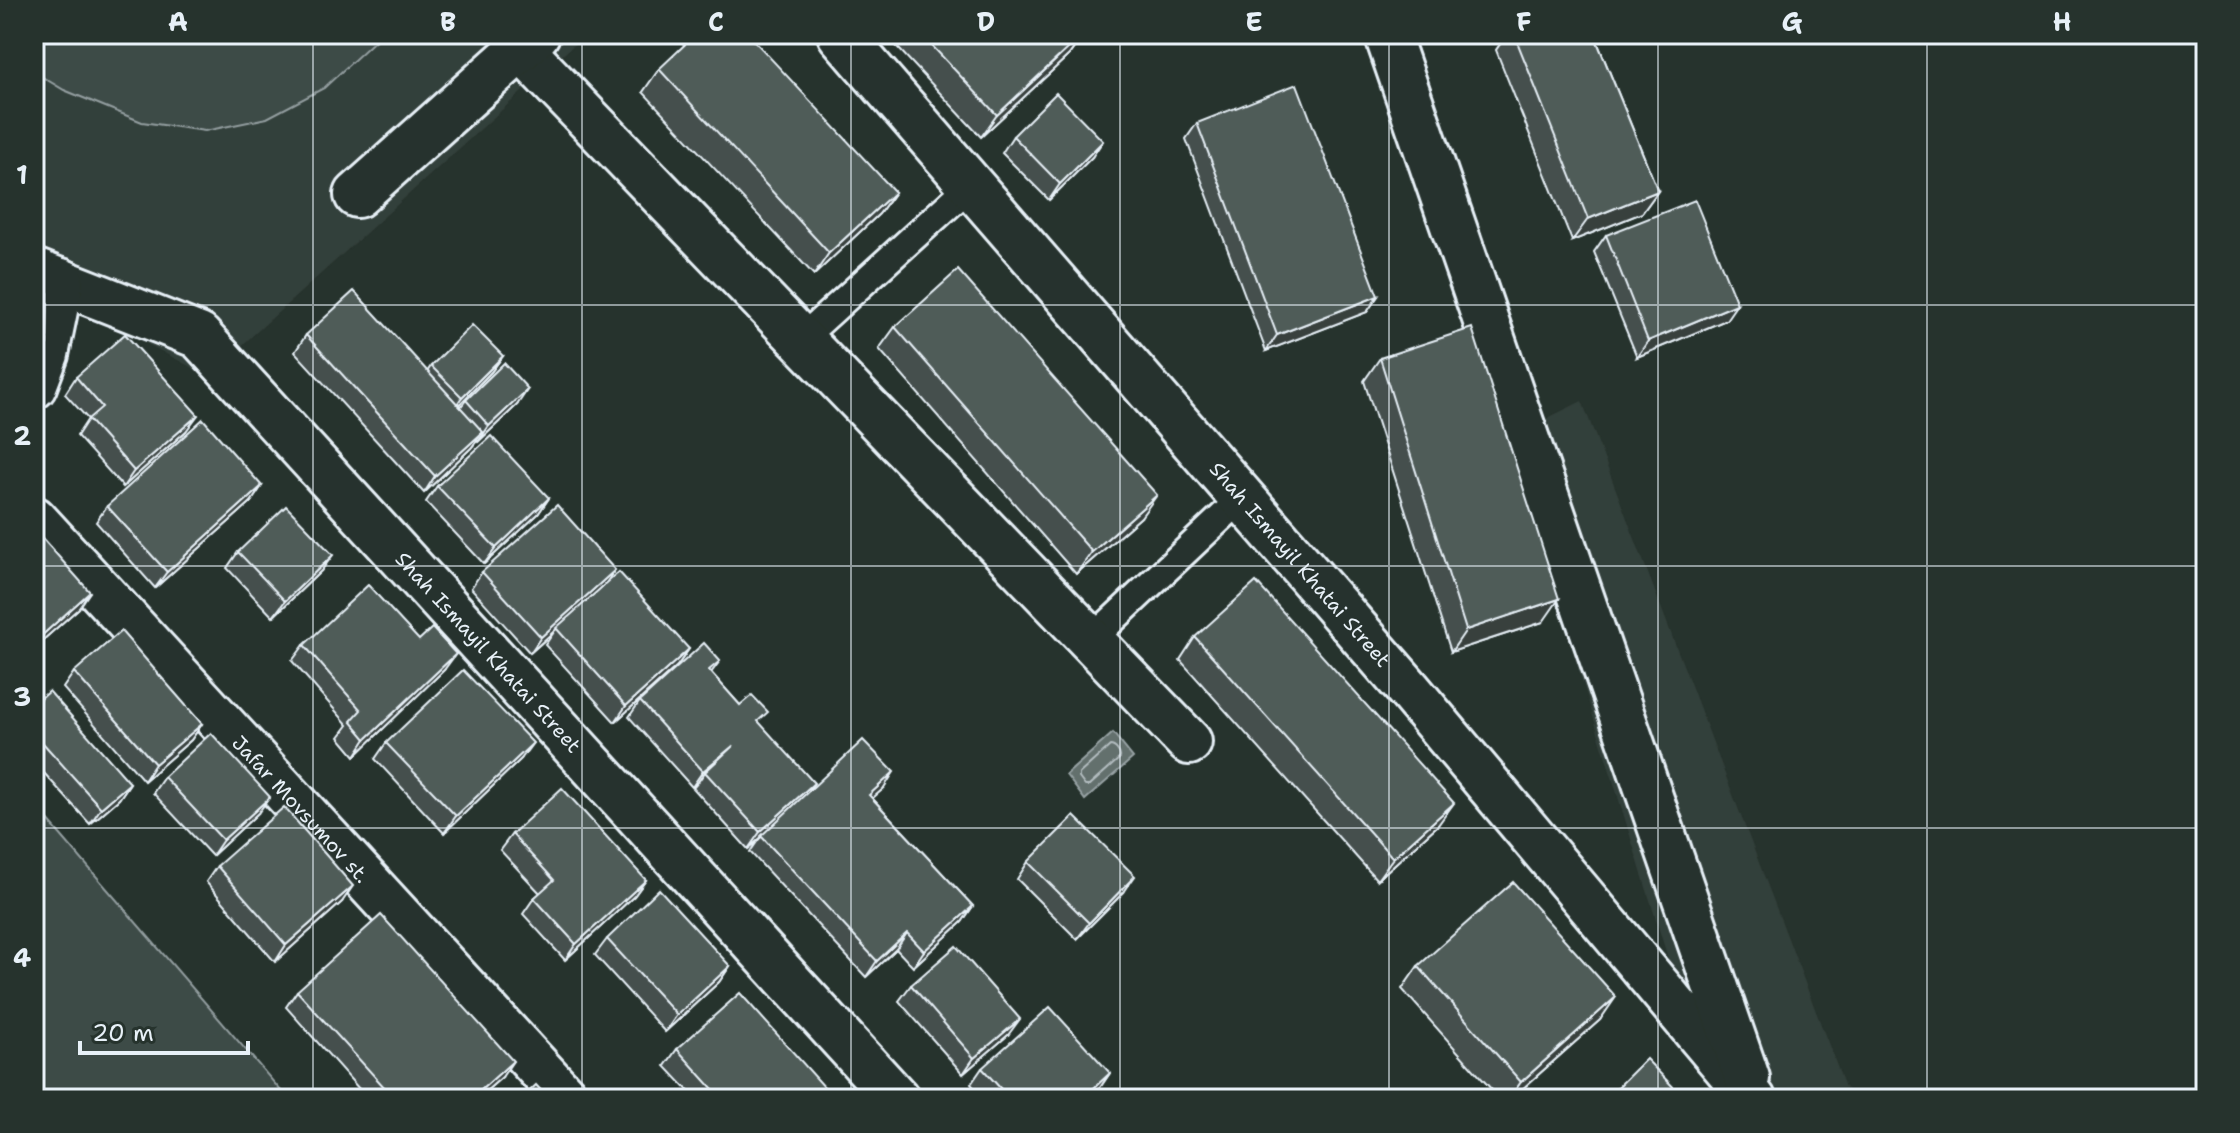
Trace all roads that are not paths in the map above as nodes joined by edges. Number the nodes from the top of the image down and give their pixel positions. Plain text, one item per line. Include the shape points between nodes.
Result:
1 (840, 34) edge
2 (1387, 34) edge
3 (529, 41) edge
4 (971, 185) junction
5 (357, 195) dead end
6 (47, 276) edge
7 (801, 339) junction
8 (34, 386) edge
9 (1243, 497) junction
10 (34, 519) edge
11 (1091, 640) junction
12 (1189, 742) dead end
13 (567, 1099) edge
14 (897, 1099) edge
15 (1754, 1099) edge

1 - 4 street, Shah Ismayil Khatai Street
2 - 15 street, Shah Ismayil Khatai Street
3 - 5 street
3 - 7 street
4 - 7 lane
4 - 9 street, Shah Ismayil Khatai Street
6 - 8 street via 46,354
6 - 14 street, Shah Ismayil Khatai Street via 199,336
7 - 11 street
9 - 11 lane
9 - 15 street, Shah Ismayil Khatai Street
10 - 13 street, Jafar Movsumov st.
11 - 12 street

